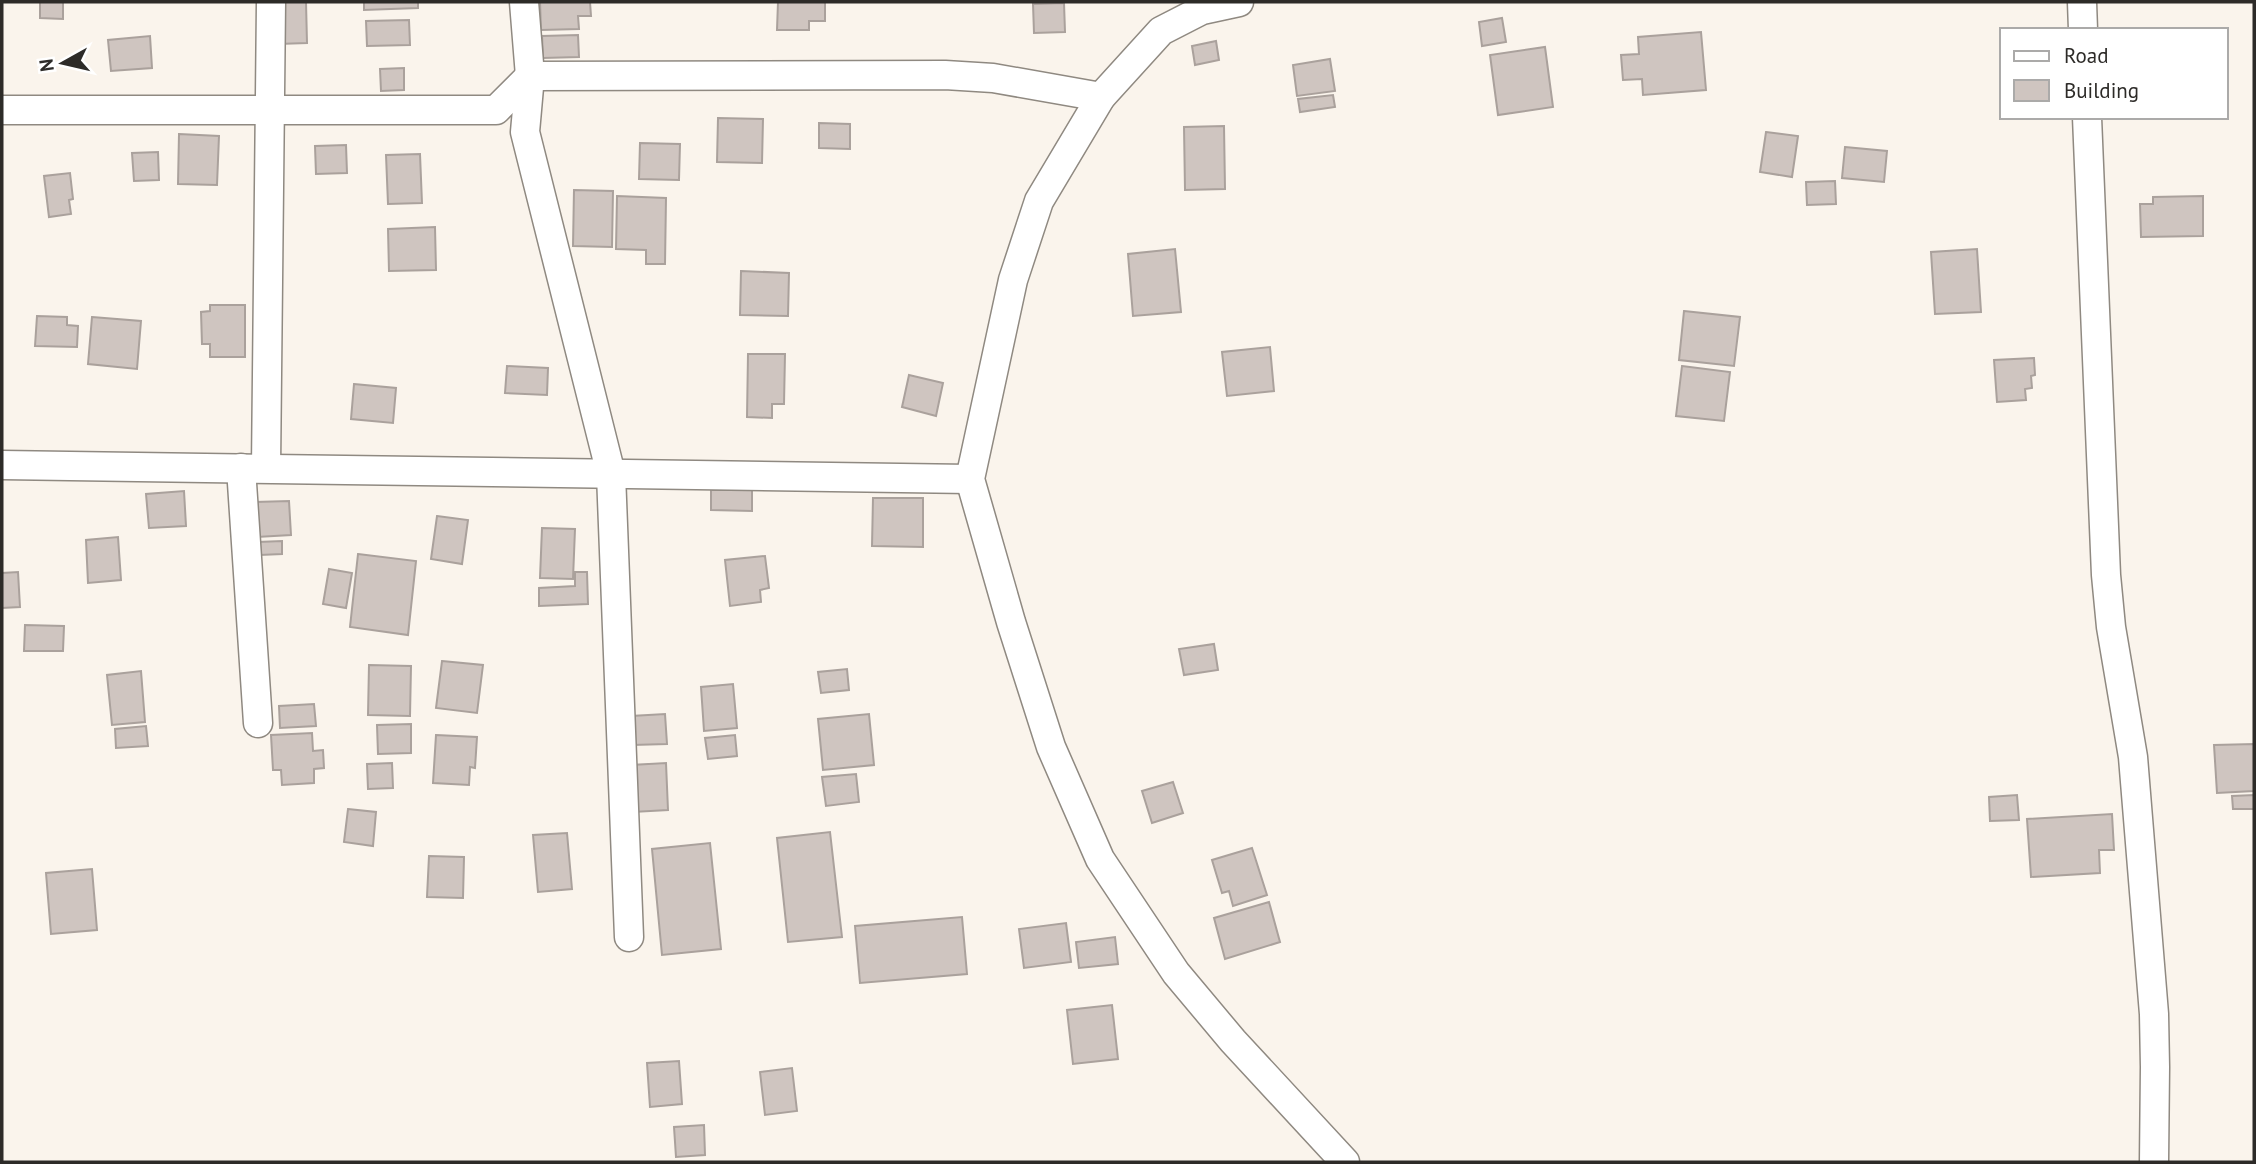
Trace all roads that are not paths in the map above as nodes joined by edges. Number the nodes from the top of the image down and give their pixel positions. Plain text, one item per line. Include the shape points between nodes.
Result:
1 (271, 2) edge
2 (524, 2) edge
3 (1239, 2) edge
4 (2082, 2) edge
5 (2083, 28) edge
6 (530, 76) junction
7 (1101, 97) junction
8 (2, 110) edge
9 (270, 111) junction
10 (2087, 119) edge
11 (2, 465) edge
12 (254, 468) junction
13 (611, 474) junction
14 (970, 479) junction
15 (258, 723) dead end
16 (629, 937) dead end
17 (1345, 1162) edge
18 (2154, 1162) edge

1 - 9 street
2 - 6 street
3 - 7 street via 1202,10 1160,31
4 - 5 street
6 - 7 street via 945,75 993,78
6 - 9 street via 496,110
6 - 13 street via 525,132
7 - 14 street via 1040,201 1013,280
8 - 9 street
9 - 12 street
10 - 18 street via 2106,575 2133,757 2154,1014
11 - 12 street
12 - 13 street
12 - 15 street
13 - 14 street
13 - 16 street
14 - 17 street via 1051,747 1100,859 1176,973

